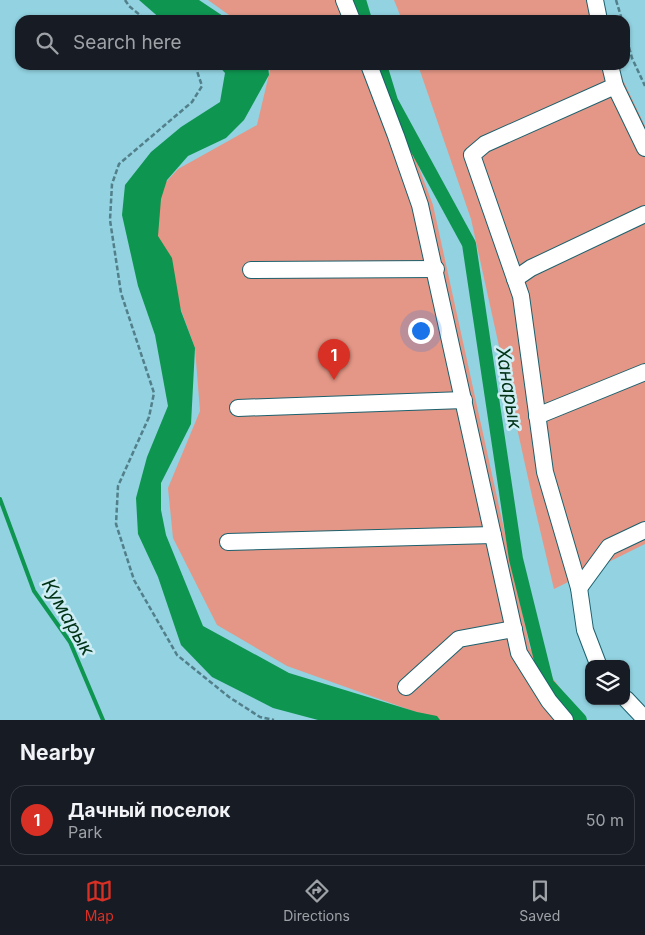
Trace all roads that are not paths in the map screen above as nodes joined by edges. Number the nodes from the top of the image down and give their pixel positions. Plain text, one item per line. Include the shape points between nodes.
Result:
1 (344, 0) edge
2 (594, 0) edge
3 (350, 15) edge
4 (598, 15) edge
5 (371, 70) edge
6 (611, 70) edge
7 (614, 86) junction
8 (645, 148) edge
9 (645, 214) edge
10 (436, 269) junction
11 (251, 270) dead end
12 (515, 279) junction
13 (645, 372) edge
14 (464, 400) junction
15 (238, 408) dead end
16 (537, 416) junction
17 (645, 530) edge
18 (493, 535) junction
19 (228, 542) dead end
20 (579, 588) junction
21 (514, 629) junction
22 (596, 660) edge
23 (406, 687) dead end
24 (630, 703) edge
25 (645, 719) edge
26 (565, 720) edge

1 - 3 street
2 - 4 street
5 - 10 street via 420,206
6 - 7 street
7 - 8 street
7 - 12 street via 485,144 472,155
9 - 12 street via 531,268
10 - 11 street
10 - 14 street
12 - 16 street via 521,296
13 - 16 street
14 - 15 street
14 - 18 street
16 - 20 street via 545,472
17 - 20 street via 609,547
18 - 19 street
18 - 21 street
20 - 22 street via 585,630
21 - 23 street via 459,639
21 - 26 street via 519,653
24 - 25 street

